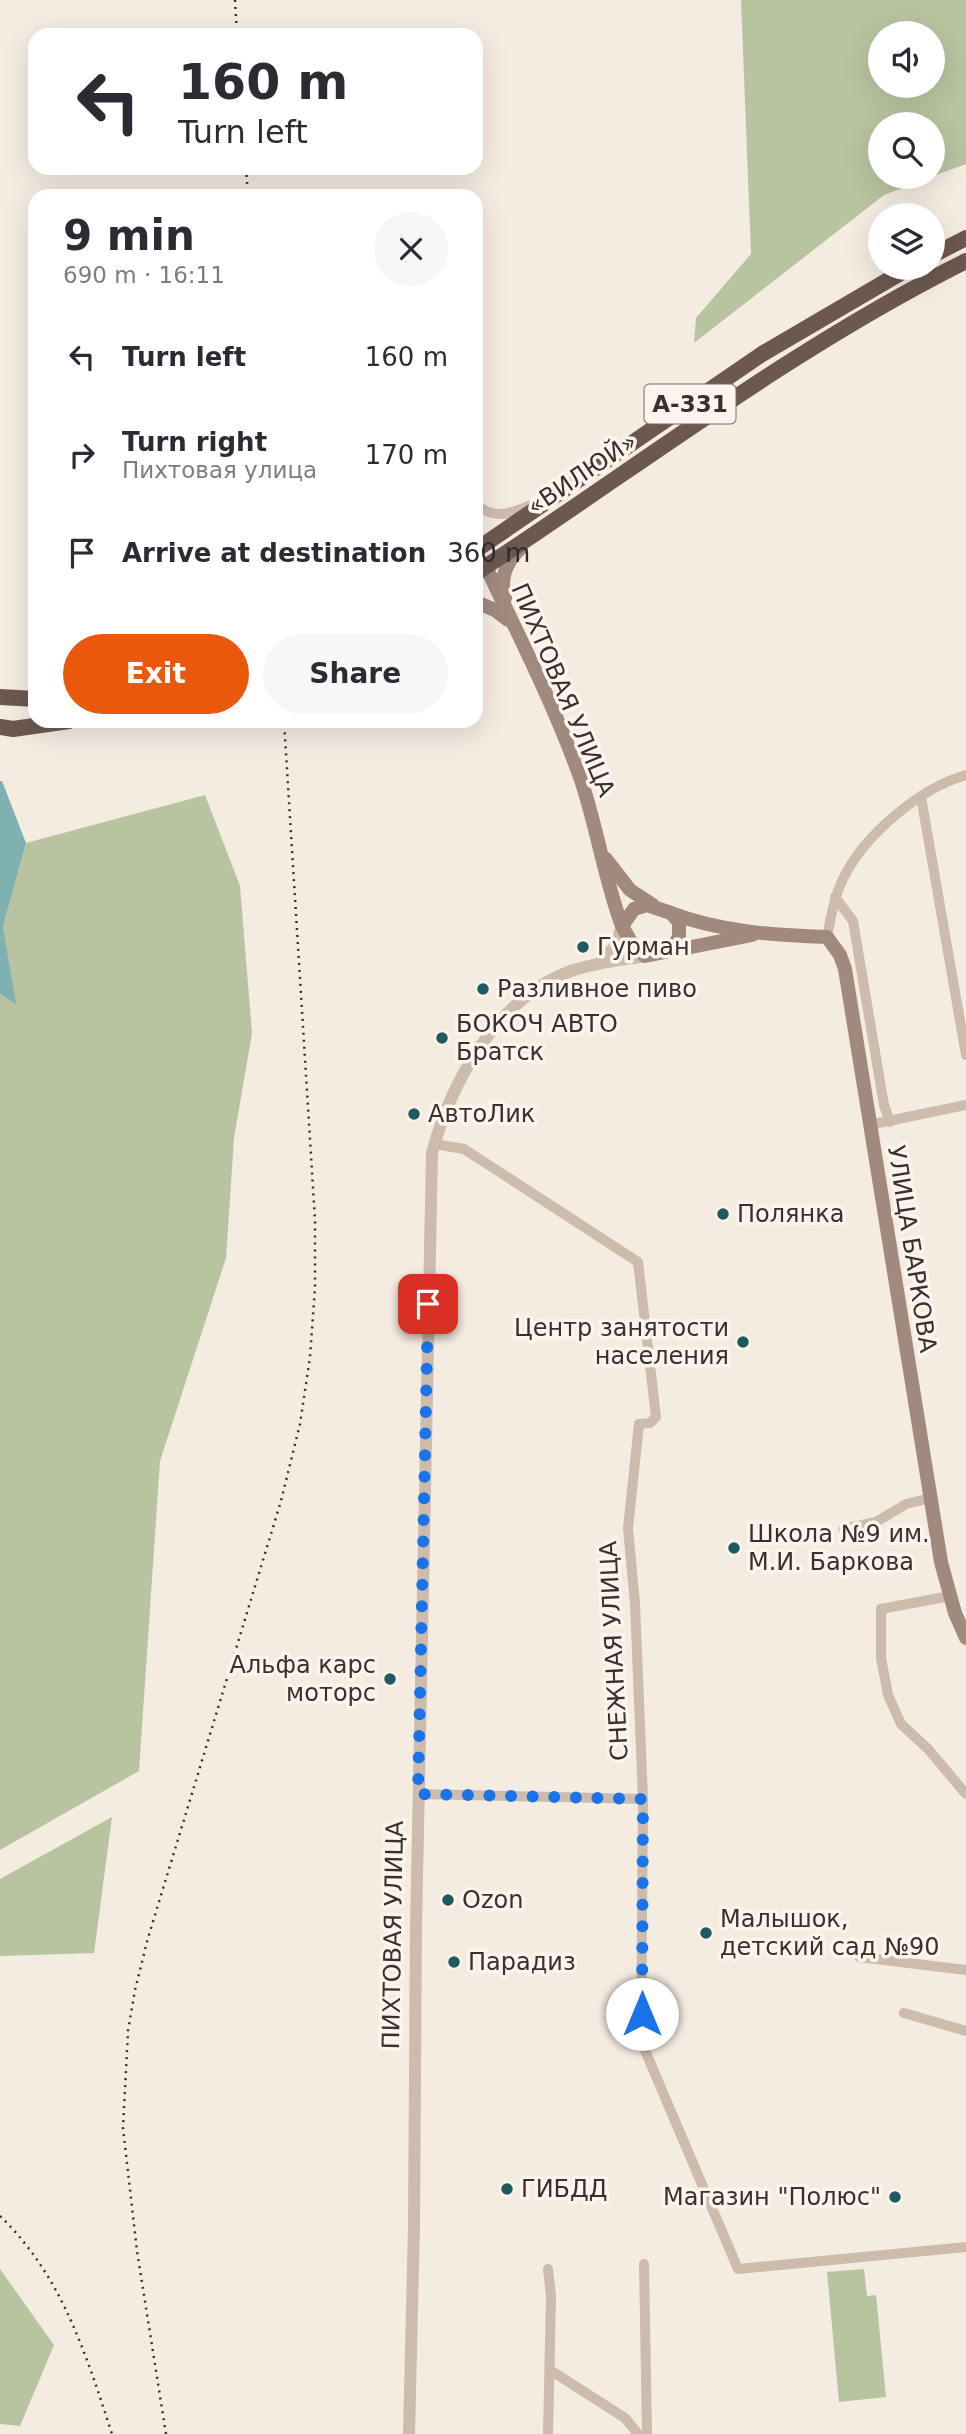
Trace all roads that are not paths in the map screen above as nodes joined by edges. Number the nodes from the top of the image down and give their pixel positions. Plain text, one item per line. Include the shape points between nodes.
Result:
1 (966, 238) edge
2 (945, 249) edge
3 (966, 261) edge
4 (888, 280) edge
5 (554, 496) junction
6 (483, 509) edge
7 (536, 533) junction
8 (483, 544) edge
9 (483, 569) edge
10 (483, 573) edge
11 (483, 605) edge
12 (516, 626) junction
13 (0, 697) edge
14 (28, 699) edge
15 (28, 726) edge
16 (4, 729) edge
17 (966, 775) edge
18 (921, 797) junction
19 (602, 852) junction
20 (835, 897) junction
21 (654, 906) junction
22 (671, 913) junction
23 (622, 926) junction
24 (757, 933) junction
25 (827, 937) junction
26 (665, 952) junction
27 (645, 956) junction
28 (595, 965) junction
29 (966, 1055) edge
30 (966, 1105) edge
31 (890, 1122) junction
32 (869, 1125) junction
33 (434, 1144) junction
34 (930, 1498) junction
35 (844, 1529) dead end
36 (950, 1596) junction
37 (966, 1638) edge
38 (418, 1794) junction
39 (966, 1794) edge
40 (643, 1799) junction
41 (859, 1957) dead end
42 (966, 1970) edge
43 (904, 2013) dead end
44 (966, 2031) edge
45 (966, 2247) edge
46 (644, 2264) dead end
47 (548, 2269) dead end
48 (550, 2370) junction
49 (409, 2434) edge
50 (548, 2434) edge
51 (638, 2434) edge
52 (647, 2434) edge

1 - 2 highway
3 - 7 highway, «ВИЛЮЙ» / А-331 via 777,368
4 - 5 highway, «ВИЛЮЙ» / А-331 via 762,354
5 - 6 street via 507,514
5 - 8 highway, «ВИЛЮЙ» / А-331
7 - 9 highway, «ВИЛЮЙ» / А-331
7 - 12 main road via 505,568 502,584
10 - 12 main road, ПИХТОВАЯ УЛИЦА
11 - 12 main road
12 - 19 main road, ПИХТОВАЯ УЛИЦА via 579,776
13 - 14 highway
15 - 16 highway
17 - 18 street
18 - 20 street via 872,838 844,876
18 - 29 street
19 - 21 main road, ПИХТОВАЯ УЛИЦА via 631,890
19 - 23 main road, ПИХТОВАЯ УЛИЦА
20 - 25 street
20 - 31 street via 853,921
21 - 22 main road
21 - 23 main road via 634,909
22 - 24 main road
22 - 26 main road via 679,922 680,934
23 - 27 main road
23 - 28 street, ПИХТОВАЯ УЛИЦА via 615,947
24 - 25 main road
24 - 26 main road
25 - 32 main road, УЛИЦА БАРКОВА via 845,969
26 - 27 main road
27 - 28 street, ПИХТОВАЯ УЛИЦА
28 - 33 street, ПИХТОВАЯ УЛИЦА via 548,983 502,1021 465,1069
30 - 31 street
31 - 32 street
32 - 34 main road, УЛИЦА БАРКОВА
33 - 38 street, ПИХТОВАЯ УЛИЦА
33 - 40 street, СНЕЖНАЯ УЛИЦА via 464,1149 638,1262 656,1417 639,1424 628,1528
34 - 35 street via 906,1504 876,1522
34 - 36 main road, УЛИЦА БАРКОВА
36 - 37 main road, УЛИЦА БАРКОВА
36 - 39 street via 881,1609 881,1658 888,1695 901,1724
38 - 40 street
38 - 49 street, ПИХТОВАЯ УЛИЦА
40 - 45 street, СНЕЖНАЯ УЛИЦА via 641,2041 738,2269
41 - 42 street
43 - 44 street
46 - 52 street
47 - 48 street
48 - 50 street
48 - 51 street via 625,2418

